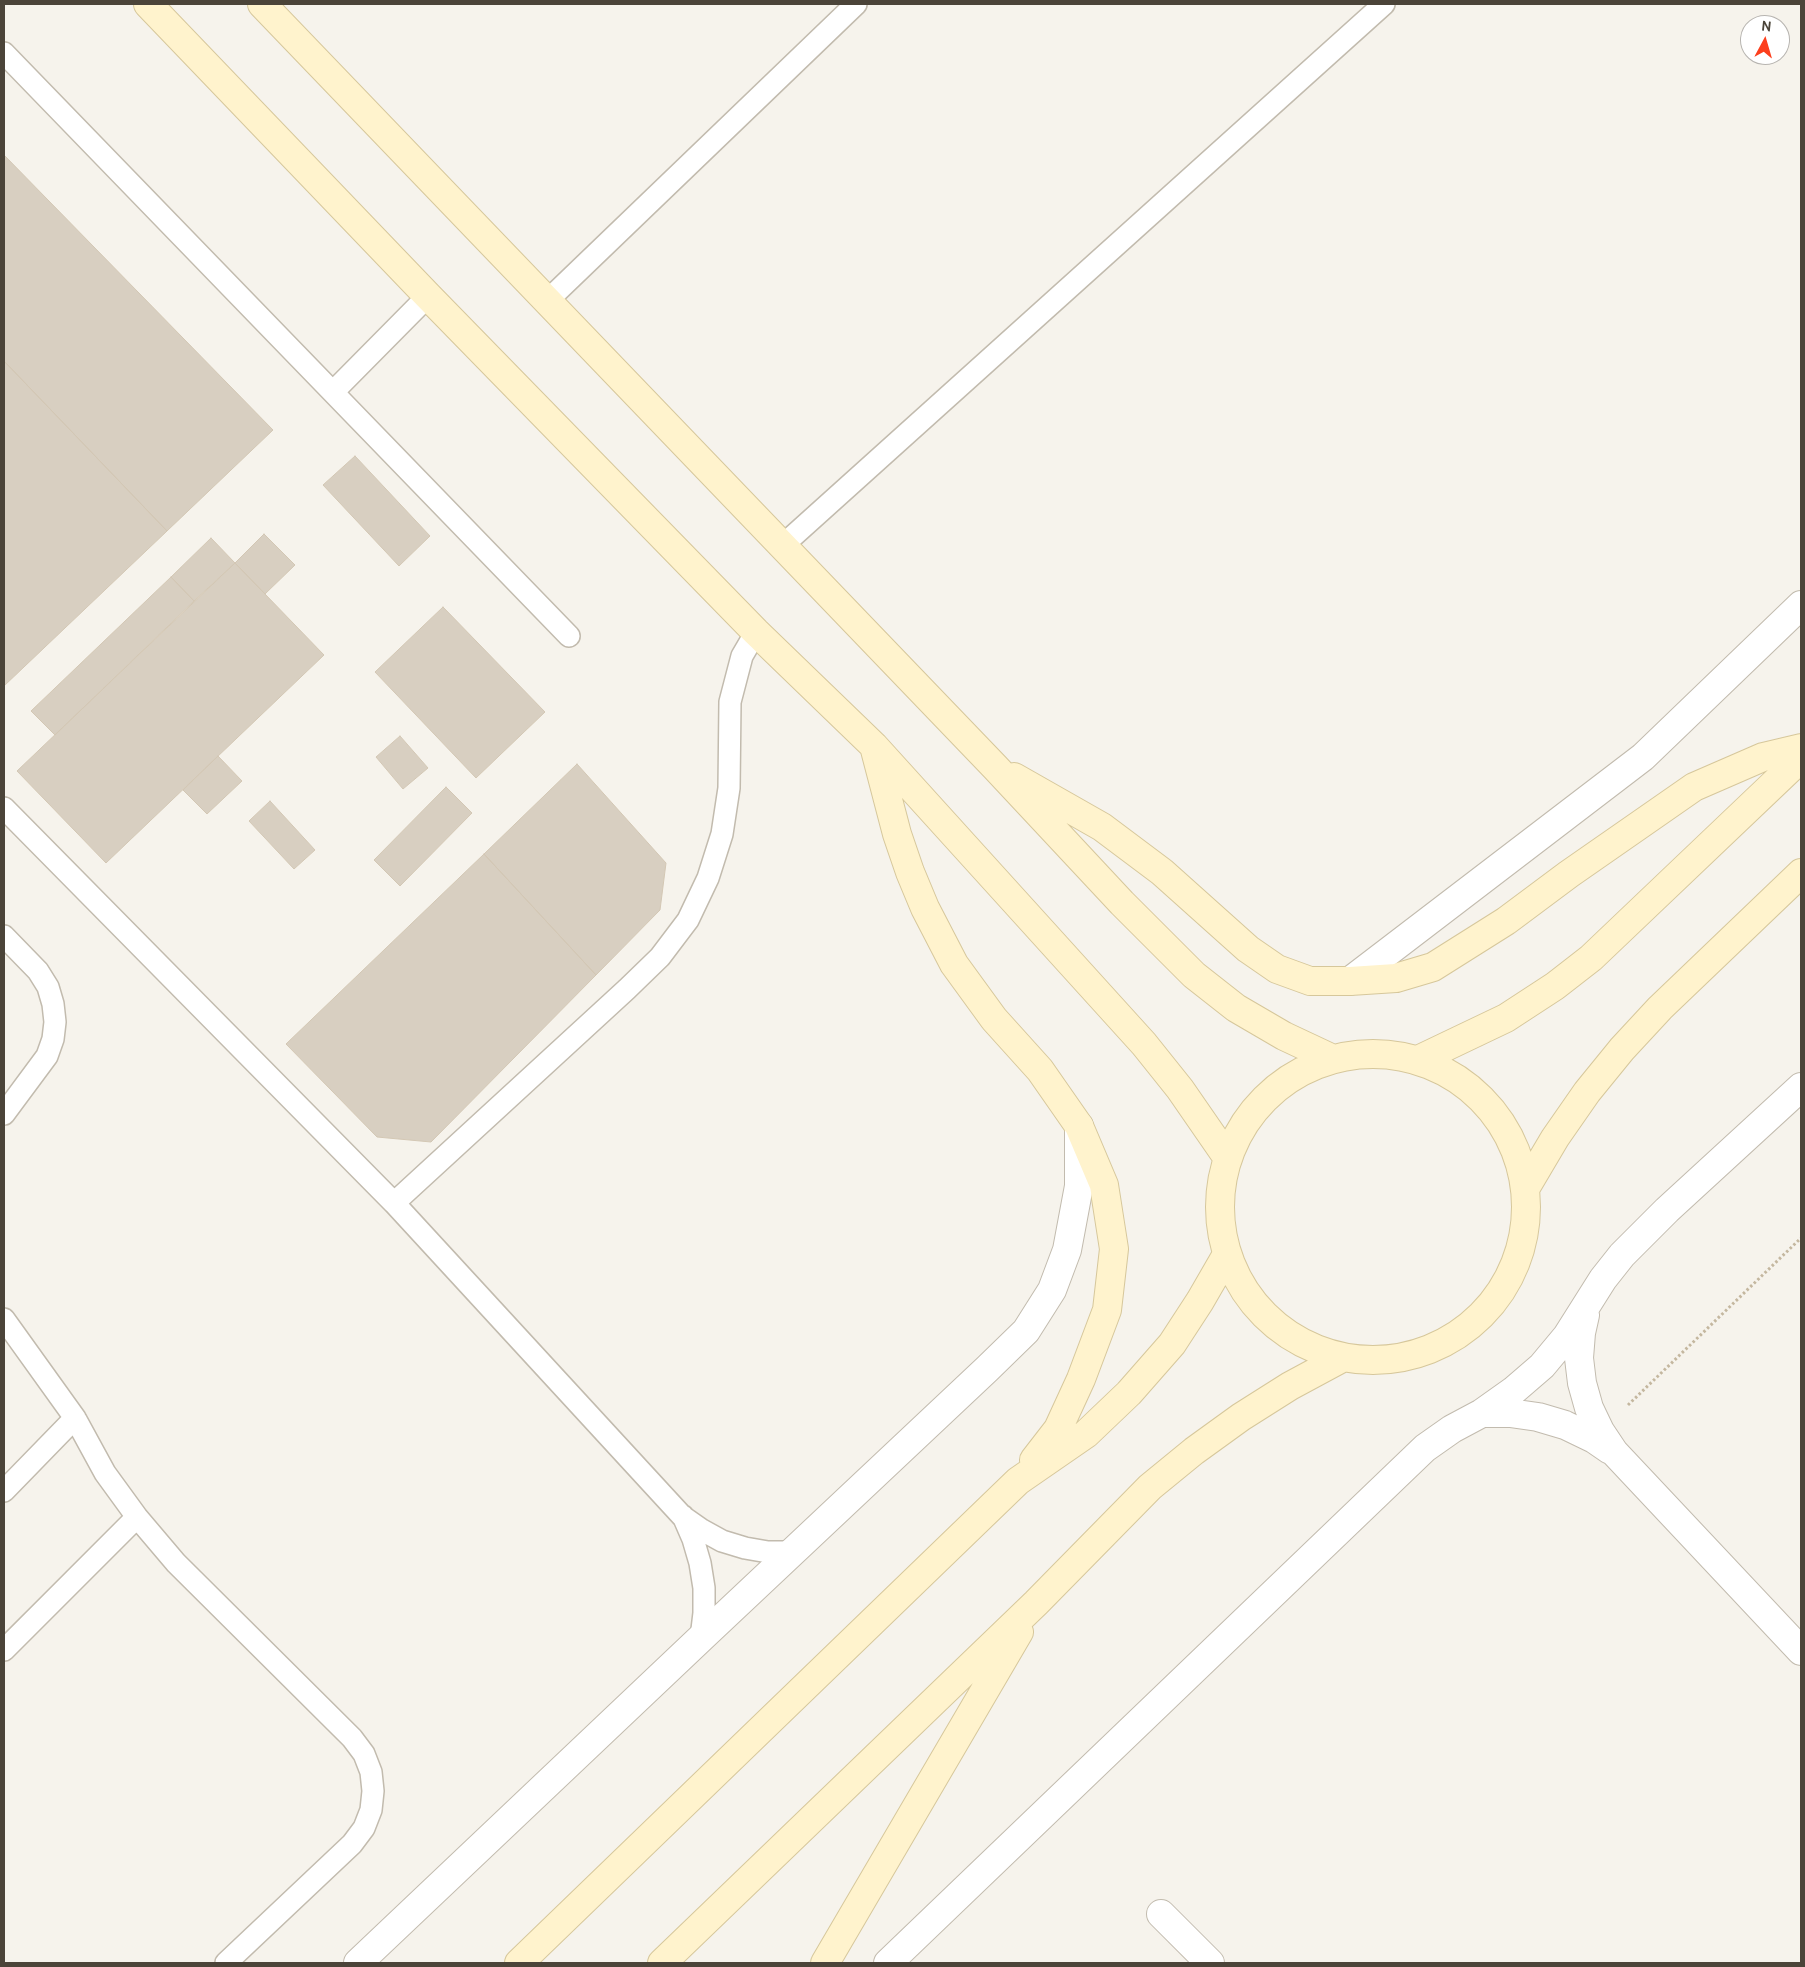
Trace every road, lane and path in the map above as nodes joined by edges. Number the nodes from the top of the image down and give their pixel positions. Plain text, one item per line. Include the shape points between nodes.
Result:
1 (148, 4) edge
2 (262, 4) edge
3 (856, 4) edge
4 (1384, 4) edge
5 (4, 53) edge
6 (428, 296) junction
7 (546, 302) junction
8 (333, 392) junction
9 (782, 546) junction
10 (1801, 606) edge
11 (756, 632) junction
12 (569, 636) dead end
13 (874, 746) junction
14 (1801, 748) edge
15 (1801, 758) edge
16 (995, 767) junction
17 (4, 808) edge
18 (1801, 873) edge
19 (1801, 896) edge
20 (1748, 924) junction
21 (4, 936) edge
22 (1350, 981) junction
23 (1333, 1058) junction
24 (1418, 1060) junction
25 (1801, 1086) edge
26 (4, 1114) edge
27 (1079, 1126) junction
28 (1227, 1157) junction
29 (1526, 1187) junction
30 (394, 1203) junction
31 (1801, 1238) edge
32 (1226, 1256) junction
33 (1586, 1308) junction
34 (4, 1319) edge
35 (1342, 1358) junction
36 (1482, 1413) junction
37 (75, 1418) junction
38 (1607, 1442) junction
39 (1018, 1481) junction
40 (4, 1490) edge
41 (682, 1516) junction
42 (137, 1517) junction
43 (792, 1552) junction
44 (1036, 1603) junction
45 (701, 1638) junction
46 (4, 1650) edge
47 (1801, 1651) edge
48 (1161, 1914) dead end
49 (226, 1963) edge
50 (358, 1963) edge
51 (519, 1963) edge
52 (662, 1963) edge
53 (825, 1963) edge
54 (888, 1963) edge
55 (1210, 1963) edge

1 - 6 main road
2 - 7 main road
3 - 7 lane
4 - 9 lane
5 - 8 lane
6 - 8 lane
6 - 11 main road
7 - 9 main road
8 - 12 lane
9 - 16 main road
10 - 22 street via 1643,757
11 - 13 main road
11 - 30 lane via 742,656 730,702 729,788 722,834 708,878 688,920 660,957
13 - 27 main road via 910,872 954,964 994,1019 1040,1070
13 - 28 main road via 1144,1044
14 - 22 main road via 1764,757 1694,787 1506,921 1433,967 1396,978
15 - 24 main road via 1591,958 1506,1018
16 - 22 main road via 1102,827 1162,872 1248,949 1277,970 1310,981
16 - 23 main road via 1194,975 1236,1008 1284,1036
17 - 30 lane
18 - 20 main road
19 - 20 main road
20 - 29 main road via 1622,1049 1587,1092
21 - 26 lane via 48,987 56,1022 47,1056
23 - 24 main road via 1362,1054
23 - 28 main road via 1298,1073 1267,1094 1243,1123
24 - 29 main road via 1458,1079 1491,1108 1514,1144
25 - 33 street via 1642,1234 1603,1279
27 - 39 main road via 1104,1184 1114,1250 1106,1310 1081,1379 1058,1429
27 - 43 street via 1079,1186 1067,1250 1052,1290 1026,1330
28 - 32 main road via 1218,1207
29 - 35 main road via 1525,1235 1509,1281 1479,1320 1438,1347 1391,1360
30 - 41 lane
31 - 38 path
32 - 35 main road via 1245,1293 1271,1323 1304,1346
32 - 39 main road via 1172,1344 1129,1393 1086,1434
33 - 36 street via 1542,1366
33 - 38 street via 1580,1341 1582,1383 1589,1408
34 - 37 lane
35 - 44 main road via 1250,1411 1194,1451 1150,1487
36 - 38 street via 1538,1417
36 - 54 street via 1425,1448
37 - 40 lane
37 - 42 lane via 105,1473
38 - 47 street
39 - 51 main road
41 - 43 lane via 730,1544 761,1551
41 - 45 lane via 693,1539 704,1588
42 - 46 lane
42 - 49 lane via 176,1563 352,1738 364,1754 371,1772 370,1810 364,1828 352,1844
43 - 45 street
44 - 52 main road
44 - 53 main road
45 - 50 street
48 - 55 street

